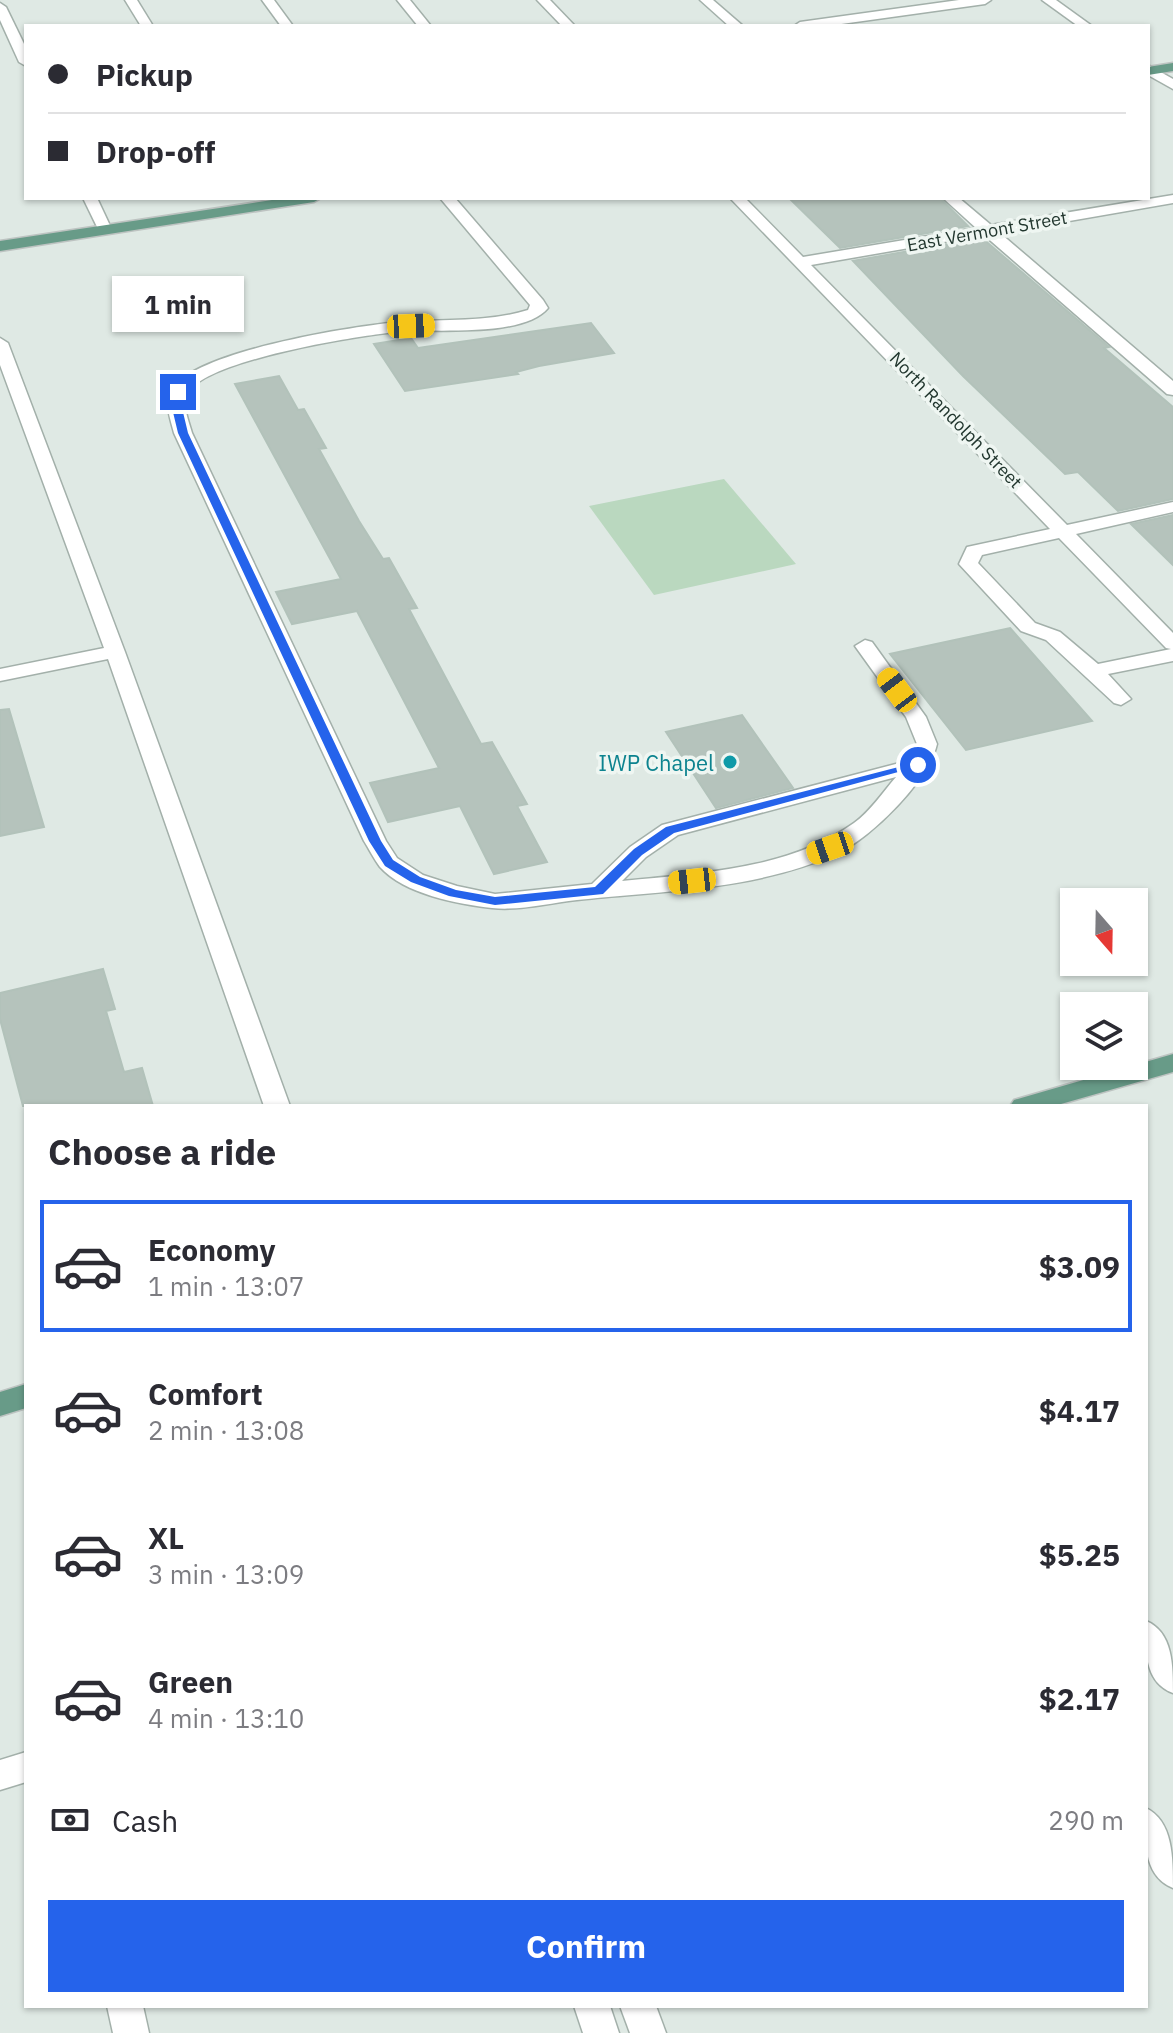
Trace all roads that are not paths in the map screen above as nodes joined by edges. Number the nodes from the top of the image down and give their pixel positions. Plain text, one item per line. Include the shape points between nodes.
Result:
1 (131, 0) edge
2 (268, 0) edge
3 (403, 0) edge
4 (543, 0) edge
5 (706, 0) edge
6 (879, 0) edge
7 (985, 0) edge
8 (1048, 0) edge
9 (0, 7) edge
10 (908, 11) junction
11 (146, 24) edge
12 (286, 24) edge
13 (423, 24) edge
14 (567, 24) edge
15 (735, 24) edge
16 (814, 24) edge
17 (932, 24) edge
18 (1083, 24) edge
19 (24, 58) edge
20 (1173, 67) edge
21 (1150, 70) edge
22 (1150, 71) edge
23 (1173, 85) edge
24 (1150, 188) edge
25 (91, 200) edge
26 (289, 200) edge
27 (449, 200) edge
28 (739, 200) edge
29 (952, 200) edge
30 (1170, 202) edge
31 (252, 203) edge
32 (105, 230) junction
33 (988, 231) junction
34 (0, 246) edge
35 (801, 262) junction
36 (0, 343) edge
37 (1173, 390) edge
38 (1173, 507) edge
39 (1063, 530) junction
40 (1173, 644) edge
41 (865, 646) dead end
42 (115, 652) junction
43 (1173, 655) edge
44 (1094, 671) junction
45 (0, 675) edge
46 (1121, 699) dead end
47 (918, 765) junction
48 (598, 891) junction
49 (1173, 1063) edge
50 (276, 1104) edge
51 (1030, 1104) edge
52 (24, 1397) edge
53 (0, 1404) edge
54 (1148, 1638) edge
55 (1173, 1679) edge
56 (24, 1768) edge
57 (0, 1775) edge
58 (1148, 1827) edge
59 (1173, 1871) edge
60 (125, 2008) edge
61 (593, 2008) edge
62 (639, 2008) edge
63 (131, 2033) edge
64 (601, 2033) edge
65 (648, 2033) edge

1 - 11 street
2 - 12 street
3 - 13 street
4 - 14 street
5 - 15 street
6 - 10 street
7 - 10 street
8 - 18 street
9 - 19 street
10 - 16 street
10 - 17 street
20 - 21 main road
22 - 23 street
24 - 30 street
25 - 32 street
26 - 31 main road
27 - 48 street via 537,303 540,308 534,313 492,323 386,328 223,362 188,381 178,392 177,408 183,433 242,562 389,863 415,880 495,901
28 - 35 street, North Randolph Street
29 - 33 street
30 - 33 street, East Vermont Street
31 - 32 main road
32 - 34 main road
33 - 35 street, East Vermont Street
33 - 37 street
35 - 39 street, North Randolph Street
36 - 42 street
38 - 39 street
39 - 40 street, North Randolph Street
39 - 44 street via 974,551 968,564 1028,627 1053,636
41 - 47 street via 916,717 927,744
42 - 45 street
42 - 50 street
43 - 44 street
44 - 46 street
47 - 48 street via 670,830
47 - 48 street via 865,826 830,848 719,878
49 - 51 main road
52 - 53 main road
54 - 55 street
56 - 57 street
58 - 59 street
60 - 63 street
61 - 64 street
62 - 65 street

